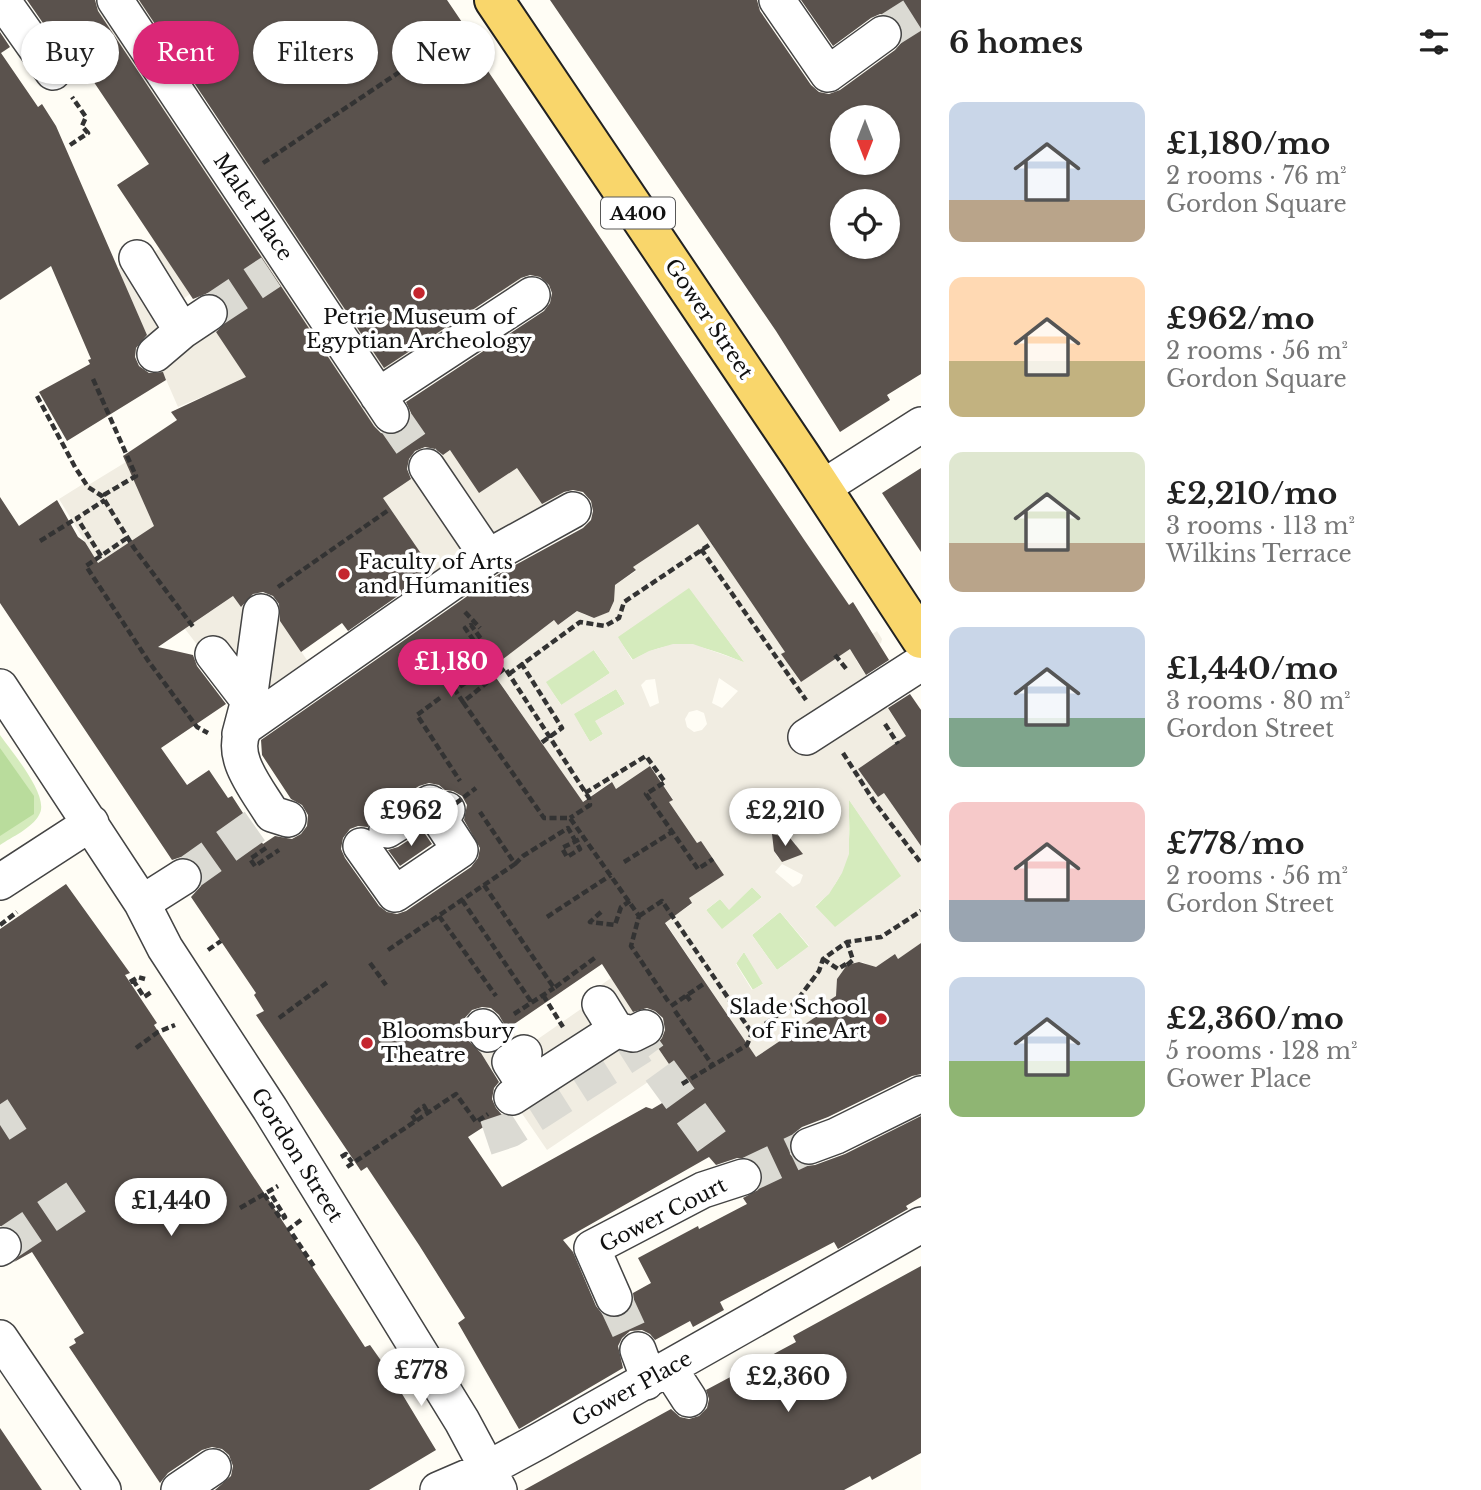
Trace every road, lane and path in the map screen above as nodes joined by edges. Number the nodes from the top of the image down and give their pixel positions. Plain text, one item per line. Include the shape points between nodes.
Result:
1 (2, 0) edge
2 (115, 0) edge
3 (495, 0) edge
4 (777, 0) edge
5 (21, 27) edge
6 (883, 34) tunnel mouth
7 (392, 77) edge
8 (62, 84) edge
9 (70, 145) dead end
10 (237, 182) junction
11 (137, 258) dead end
12 (532, 295) dead end
13 (155, 354) dead end
14 (93, 379) dead end
15 (37, 396) dead end
16 (921, 425) edge
17 (427, 467) tunnel mouth
18 (822, 488) junction
19 (103, 498) junction
20 (390, 509) dead end
21 (573, 510) dead end
22 (74, 520) junction
23 (127, 538) junction
24 (40, 541) dead end
25 (712, 543) dead end
26 (101, 556) junction
27 (488, 557) junction
28 (307, 567) dead end
29 (261, 611) dead end
30 (921, 639) edge
31 (488, 646) dead end
32 (213, 654) joint
33 (521, 663) junction
34 (921, 663) edge
35 (483, 671) junction
36 (509, 674) junction
37 (490, 681) junction
38 (0, 687) edge
39 (440, 698) dead end
40 (463, 702) junction
41 (241, 723) junction
42 (427, 731) dead end
43 (549, 737) junction
44 (806, 737) dead end
45 (541, 743) dead end
46 (476, 788) dead end
47 (586, 793) junction
48 (443, 814) junction
49 (570, 818) junction
50 (91, 823) junction
51 (288, 832) joint
52 (671, 832) junction
53 (584, 837) junction
54 (713, 859) dead end
55 (624, 862) dead end
56 (515, 864) dead end
57 (255, 866) dead end
58 (611, 875) junction
59 (183, 877) tunnel mouth
60 (484, 886) dead end
61 (462, 900) dead end
62 (630, 901) junction
63 (142, 903) junction
64 (15, 904) edge
65 (921, 911) edge
66 (601, 912) dead end
67 (439, 916) dead end
68 (639, 916) junction
69 (547, 917) dead end
70 (0, 925) edge
71 (221, 941) dead end
72 (847, 942) junction
73 (631, 946) dead end
74 (208, 950) dead end
75 (596, 957) dead end
76 (823, 959) junction
77 (370, 963) dead end
78 (145, 979) dead end
79 (330, 981) dead end
80 (705, 983) dead end
81 (386, 985) dead end
82 (554, 988) junction
83 (153, 991) dead end
84 (542, 995) junction
85 (686, 995) junction
86 (532, 1003) junction
87 (692, 1003) dead end
88 (671, 1006) dead end
89 (279, 1018) dead end
90 (174, 1024) dead end
91 (623, 1024) dead end
92 (564, 1028) dead end
93 (752, 1033) junction
94 (505, 1046) junction
95 (136, 1048) dead end
96 (724, 1051) dead end
97 (727, 1057) junction
98 (682, 1083) dead end
99 (921, 1094) edge
100 (809, 1146) tunnel mouth
101 (341, 1157) dead end
102 (352, 1163) junction
103 (347, 1167) dead end
104 (732, 1170) tunnel mouth
105 (279, 1185) dead end
106 (266, 1193) junction
107 (240, 1208) dead end
108 (296, 1224) dead end
109 (921, 1225) edge
110 (315, 1268) dead end
111 (614, 1298) tunnel mouth
112 (0, 1338) edge
113 (651, 1367) junction
114 (689, 1399) dead end
115 (213, 1467) dead end
116 (494, 1479) edge
117 (103, 1490) edge
118 (179, 1490) edge
119 (438, 1490) edge

1 - 5 street
2 - 10 street, Malet Place
3 - 18 main road, Gower Street / A400
4 - 6 street via 828,74
7 - 10 path
8 - 9 path via 86,117 82,126 88,133
10 - 12 street, Malet Place via 280,266 385,405
11 - 13 street via 195,322
14 - 19 path via 136,476
15 - 19 path via 75,467 88,487
16 - 18 street
17 - 27 street
18 - 30 main road, Gower Street / A400
19 - 22 path
19 - 23 path
20 - 28 path
21 - 27 street
22 - 24 path
22 - 26 path
23 - 26 path
23 - 32 path
25 - 33 path via 624,602 619,618 605,626 580,622
26 - 41 path via 86,566 197,727 208,733
27 - 41 street
29 - 41 street
31 - 35 path via 481,651 466,628 471,625 483,643 490,652 496,661
32 - 41 street
33 - 36 path
33 - 43 path via 562,728
34 - 44 street
35 - 37 path
35 - 40 path via 455,690
36 - 37 path via 505,668
36 - 43 path
37 - 40 path
38 - 50 street, Gordon Street
39 - 42 path via 417,715
40 - 49 path via 544,818
41 - 51 street via 242,762
43 - 45 path
43 - 47 path
46 - 48 path, bridge
47 - 49 path via 590,805
47 - 52 path via 646,756 665,782 646,794
48 - 48 street via 460,850 405,893 395,894 367,843 430,803
49 - 53 path
50 - 63 street, Gordon Street
50 - 64 street
51 - 57 path
52 - 54 path via 698,869
52 - 55 path
53 - 56 path via 573,842 562,848 567,857 580,849 574,839 568,828
53 - 58 path
58 - 62 path
58 - 69 path
59 - 63 street
60 - 82 path
61 - 86 path
62 - 66 path via 621,906 615,925 590,922
62 - 68 path
63 - 116 street, Gordon Street via 165,948 270,1109
64 - 70 path
65 - 72 path via 881,937
67 - 94 path
68 - 73 path
68 - 93 path via 662,901
71 - 74 path
72 - 76 path
72 - 76 path via 853,960 838,969
75 - 82 path
76 - 93 path via 795,1003
77 - 81 path
78 - 83 path via 131,981 144,997
79 - 89 path
80 - 85 path
82 - 84 path
84 - 86 path
84 - 92 path
85 - 87 path
85 - 88 path
86 - 94 path via 510,1017
90 - 95 path
91 - 94 street
93 - 97 path via 747,1045
94 - 102 path via 476,1122 457,1094
96 - 97 path
97 - 98 path
99 - 100 street
101 - 102 path via 346,1154
102 - 103 path
104 - 111 street, Gower Court via 592,1248
105 - 106 path
106 - 106 path via 285,1217 281,1219
106 - 107 path
108 - 110 path via 289,1229
109 - 113 street, Gower Place
112 - 117 street
113 - 114 street
113 - 116 street, Gower Place
115 - 118 street
116 - 119 street, Gower Place

